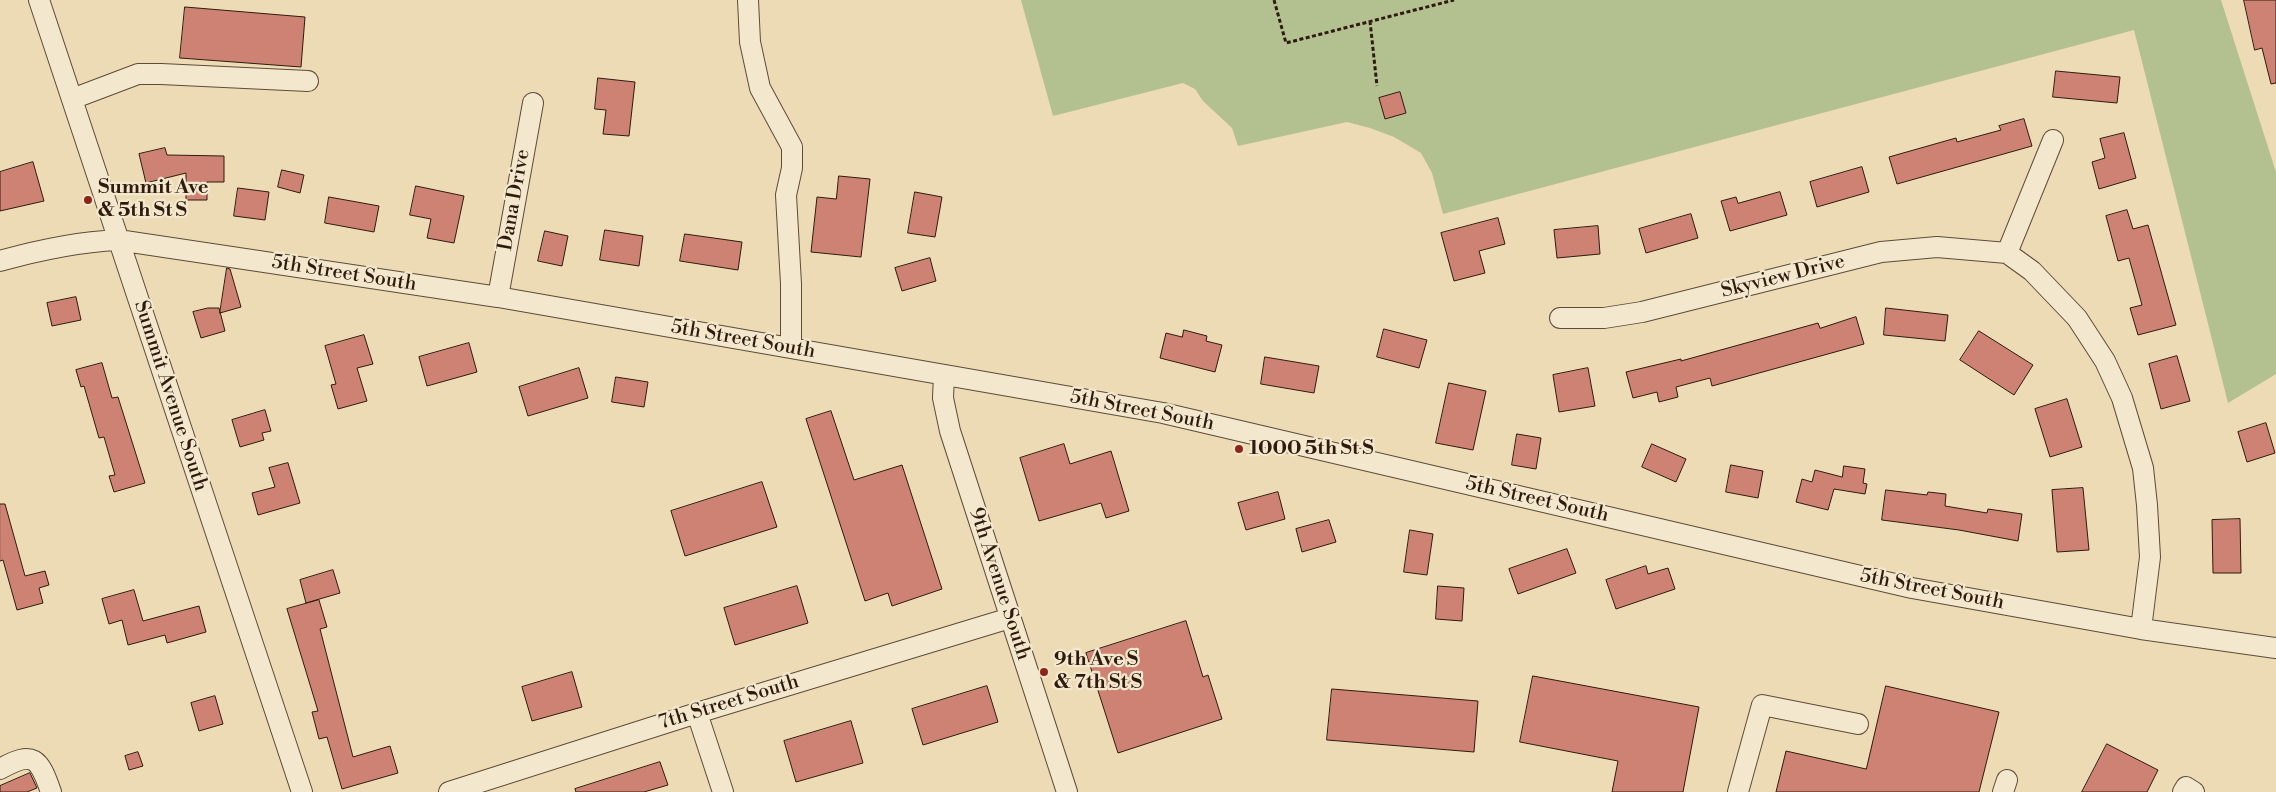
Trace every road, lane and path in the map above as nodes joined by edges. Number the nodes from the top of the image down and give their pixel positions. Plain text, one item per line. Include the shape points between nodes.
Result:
1 (39, 0) edge
2 (748, 0) edge
3 (1274, 0) edge
4 (1454, 0) edge
5 (1370, 21) junction
6 (308, 81) dead end
7 (1377, 86) dead end
8 (72, 98) junction
9 (533, 102) dead end
10 (2053, 140) dead end
11 (118, 240) junction
12 (2007, 253) junction
13 (0, 261) edge
14 (498, 297) junction
15 (1560, 318) dead end
16 (791, 348) junction
17 (944, 375) junction
18 (1010, 618) junction
19 (2141, 629) junction
20 (2276, 648) edge
21 (697, 713) junction
22 (1858, 724) dead end
23 (0, 769) edge
24 (51, 792) edge
25 (302, 792) edge
26 (449, 792) edge
27 (723, 792) edge
28 (1067, 792) edge
29 (1738, 792) edge
30 (2183, 792) edge
31 (2194, 792) edge

1 - 8 street, Summit Avenue South
2 - 16 street via 750,42 760,88 792,147 792,168 786,195 792,284
3 - 5 path via 1286,43
4 - 5 path
5 - 7 path
6 - 8 street via 138,74
8 - 11 street, Summit Avenue South
9 - 14 street, Dana Drive
10 - 12 street
11 - 13 street, 5th Street South via 87,241
11 - 14 street, 5th Street South
11 - 25 street, Summit Avenue South
12 - 15 street, Skyview Drive via 1937,248 1881,252 1642,312 1604,318
12 - 19 street via 2032,271 2077,318 2105,361 2122,398 2143,468 2147,504 2150,557
14 - 16 street, 5th Street South
16 - 17 street, 5th Street South
17 - 18 street, 9th Avenue South via 943,398 950,431
17 - 19 street, 5th Street South via 1163,413 1912,588
18 - 21 street, 7th Street South
18 - 28 street, 9th Avenue South
19 - 20 street, 5th Street South
21 - 26 street, 7th Street South
21 - 27 street
22 - 29 street via 1762,705
23 - 24 street via 19,758 31,760 42,767
30 - 31 street via 2186,787

